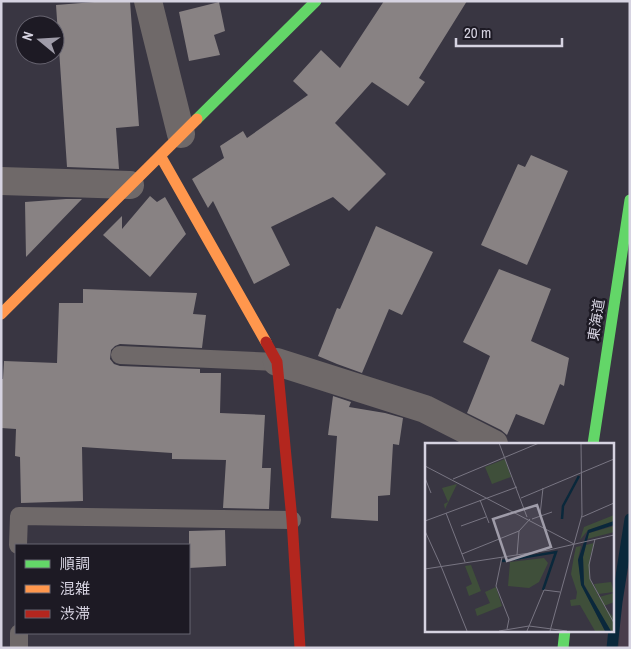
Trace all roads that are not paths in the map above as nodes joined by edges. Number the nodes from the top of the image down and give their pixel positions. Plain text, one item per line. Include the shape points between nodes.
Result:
1 (316, 1) edge
2 (146, 2) edge
3 (181, 134) junction
4 (160, 157) junction
5 (1, 181) edge
6 (130, 184) junction
7 (630, 200) edge
8 (1, 314) edge
9 (120, 356) dead end
10 (277, 362) junction
11 (492, 443) edge
12 (593, 443) edge
13 (292, 520) junction
14 (18, 544) edge
15 (565, 632) edge
16 (19, 634) edge
17 (19, 648) edge
18 (300, 648) edge
19 (563, 648) edge

1 - 3 street
2 - 3 street
3 - 4 street
4 - 6 street
4 - 10 street
5 - 6 street
6 - 8 street
7 - 12 street, 東海道
9 - 10 lane
10 - 11 street via 425,409
10 - 13 street
13 - 14 lane via 18,516
13 - 18 street
15 - 19 street
16 - 17 lane

